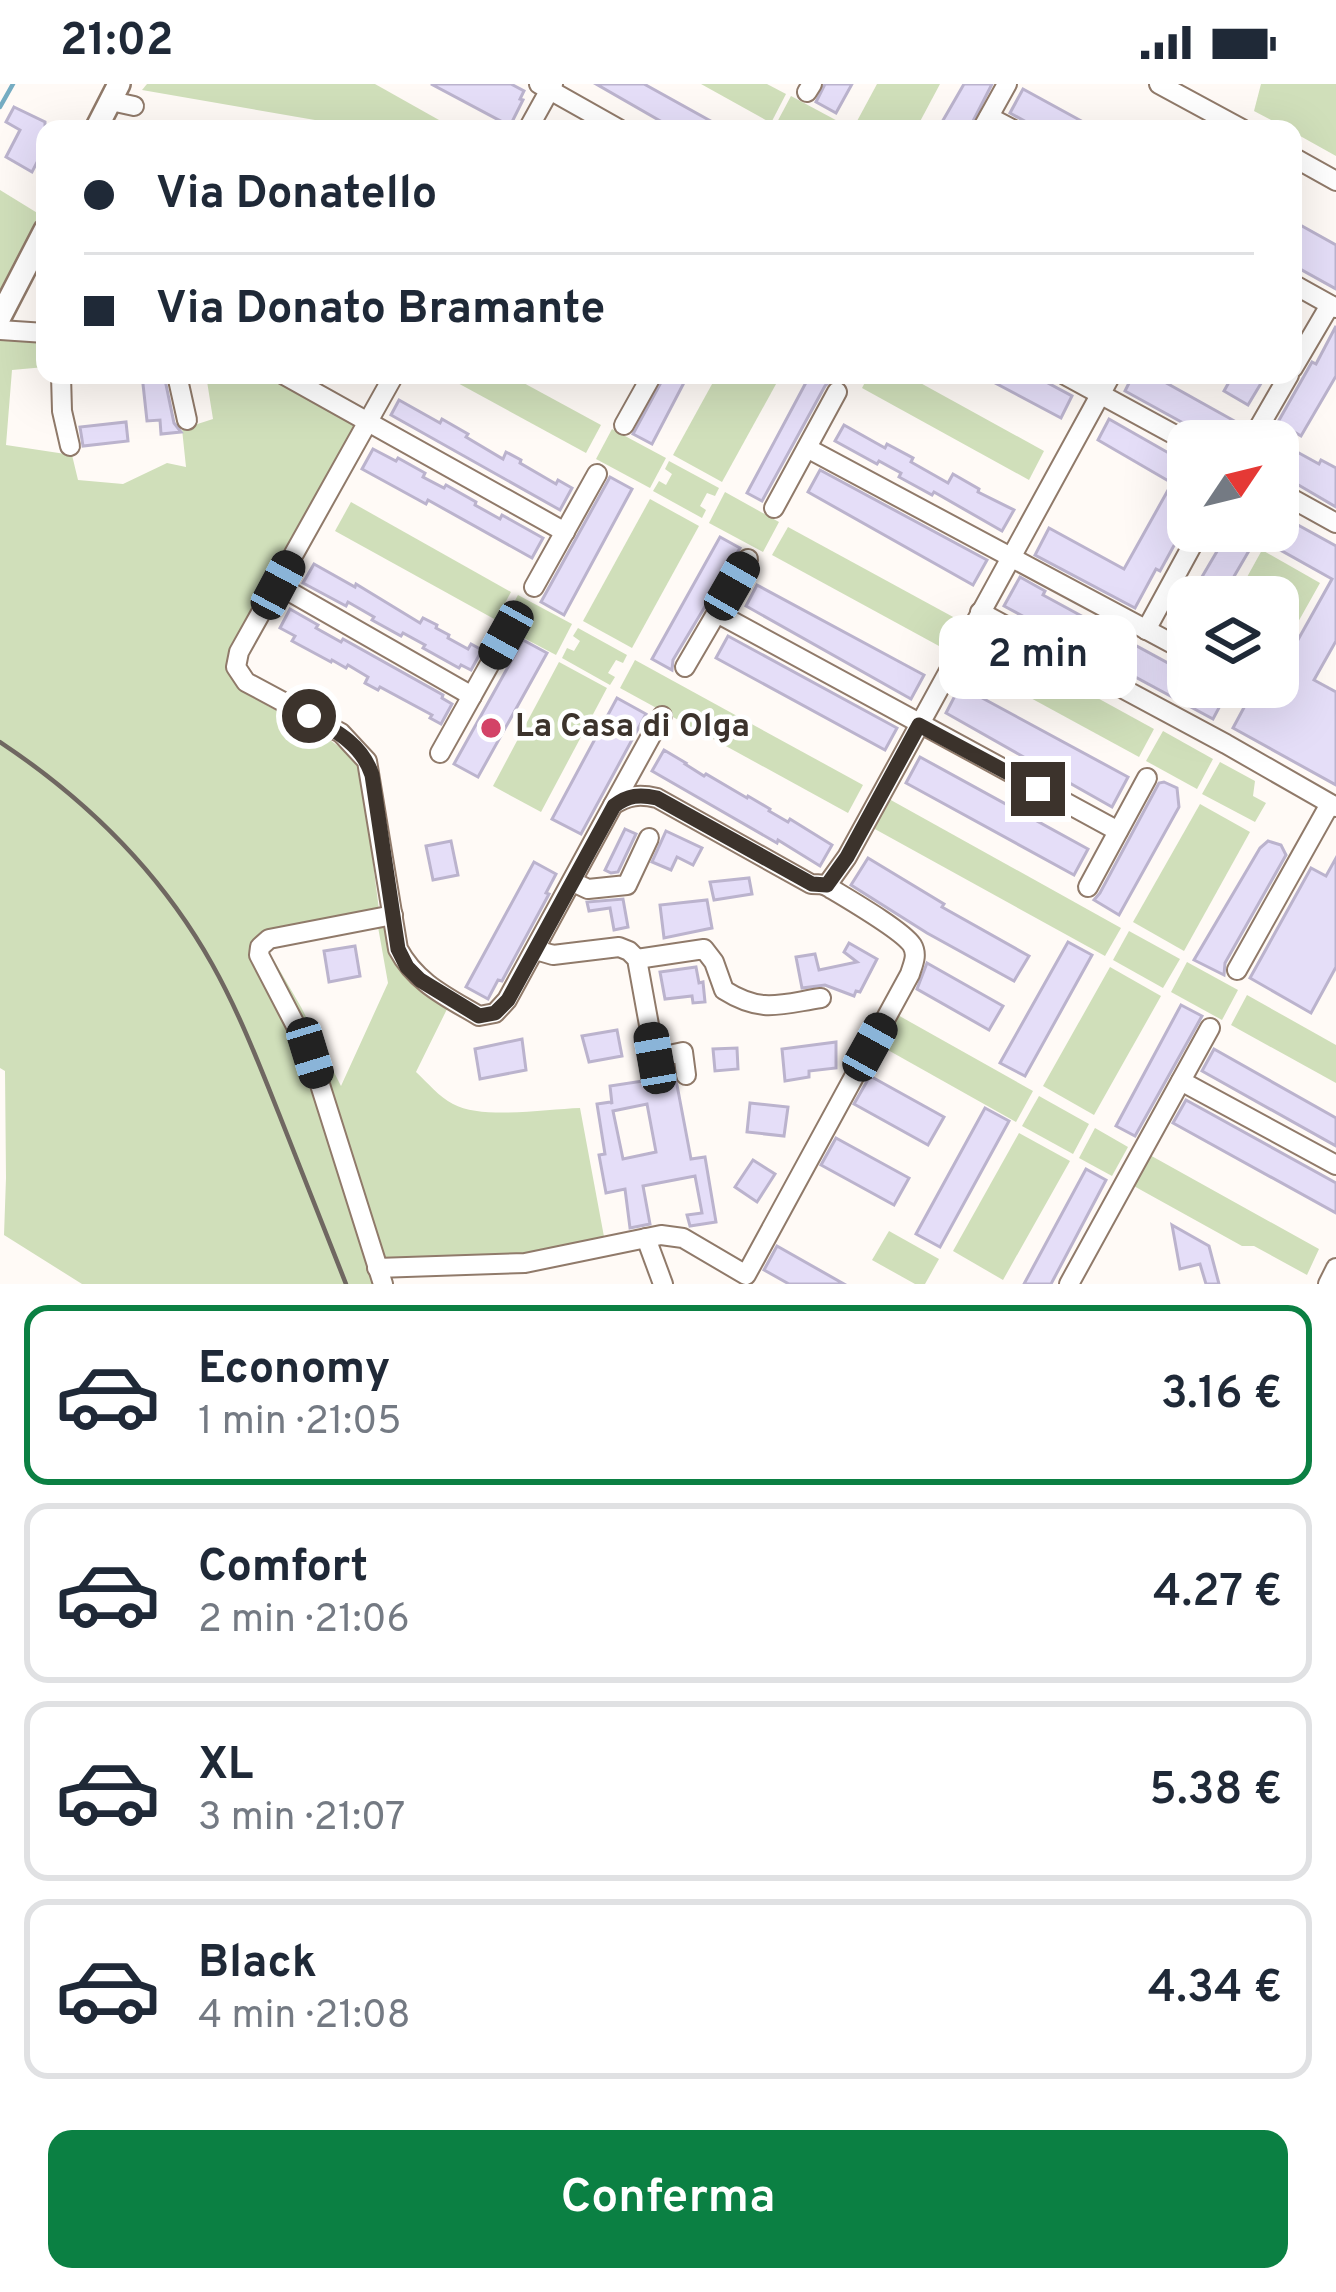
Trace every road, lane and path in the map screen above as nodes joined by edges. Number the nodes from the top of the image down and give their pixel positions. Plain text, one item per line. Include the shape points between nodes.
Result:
1 (1007, 84) edge
2 (1160, 84) edge
3 (547, 86) edge
4 (115, 92) edge
5 (134, 106) dead end
6 (101, 120) edge
7 (533, 120) edge
8 (604, 120) edge
9 (988, 120) edge
10 (1226, 120) edge
11 (1302, 163) edge
12 (1336, 181) edge
13 (36, 247) edge
14 (1302, 289) edge
15 (1333, 307) edge
16 (0, 317) edge
17 (0, 330) edge
18 (36, 332) edge
19 (1302, 355) edge
20 (61, 384) edge
21 (179, 384) edge
22 (300, 384) edge
23 (389, 384) edge
24 (647, 384) edge
25 (1082, 384) edge
26 (1106, 384) edge
27 (1284, 384) edge
28 (837, 392) dead end
29 (1100, 394) junction
30 (187, 420) dead end
31 (1263, 420) edge
32 (368, 422) junction
33 (624, 424) dead end
34 (1167, 431) edge
35 (70, 446) dead end
36 (807, 448) junction
37 (597, 474) dead end
38 (1299, 503) edge
39 (774, 508) dead end
40 (1336, 523) edge
41 (565, 532) junction
42 (1189, 552) edge
43 (748, 559) dead end
44 (1010, 559) junction
45 (278, 585) junction
46 (534, 587) dead end
47 (716, 613) junction
48 (980, 613) junction
49 (1146, 630) junction
50 (506, 635) dead end
51 (1167, 641) edge
52 (686, 667) dead end
53 (472, 696) junction
54 (662, 716) dead end
55 (919, 725) junction
56 (440, 753) dead end
57 (1147, 778) dead end
58 (1333, 805) edge
59 (614, 806) junction
60 (1118, 831) junction
61 (649, 838) dead end
62 (573, 882) junction
63 (827, 885) junction
64 (1088, 887) dead end
65 (393, 915) junction
66 (536, 950) junction
67 (637, 959) junction
68 (1238, 970) dead end
69 (821, 998) dead end
70 (1210, 1028) dead end
71 (686, 1075) dead end
72 (1181, 1081) junction
73 (1336, 1166) edge
74 (646, 1238) junction
75 (1336, 1268) edge
76 (380, 1276) edge
77 (663, 1284) edge
78 (1069, 1284) edge
79 (1328, 1284) edge

1 - 9 street
2 - 10 street
3 - 7 street
3 - 8 street
4 - 5 street
4 - 6 main road
11 - 12 street
13 - 16 main road
14 - 15 street
15 - 19 street
17 - 18 street
20 - 35 street
21 - 30 street
22 - 32 street
23 - 32 street
24 - 33 street
25 - 29 street
26 - 29 street
27 - 31 street
28 - 36 street
29 - 34 street
29 - 44 street
32 - 41 street
32 - 45 street
36 - 39 street
36 - 44 street
37 - 41 street
38 - 40 street
41 - 46 street
42 - 49 street
43 - 47 street
44 - 48 street
44 - 49 street
45 - 53 street
45 - 65 street via 236,667 246,682 340,733 367,760
47 - 52 street
47 - 55 street
48 - 55 street
48 - 58 street
49 - 51 street
50 - 53 street
53 - 56 street
54 - 59 street
55 - 60 street
55 - 63 street
57 - 60 street
58 - 68 street
59 - 62 street
59 - 63 street via 634,795 657,798
60 - 64 street
61 - 62 street via 626,885 588,889
62 - 66 street
63 - 74 street via 911,944 910,974 746,1276 683,1238
65 - 66 street via 407,967 479,1016 508,1000
65 - 76 street via 260,947 310,1053
66 - 67 street via 553,956 619,947
67 - 69 street via 704,950 724,990 750,1004
67 - 71 street via 655,1058 683,1052
70 - 72 street
72 - 73 street
72 - 78 street
74 - 76 street via 525,1263
74 - 77 street
75 - 79 street

